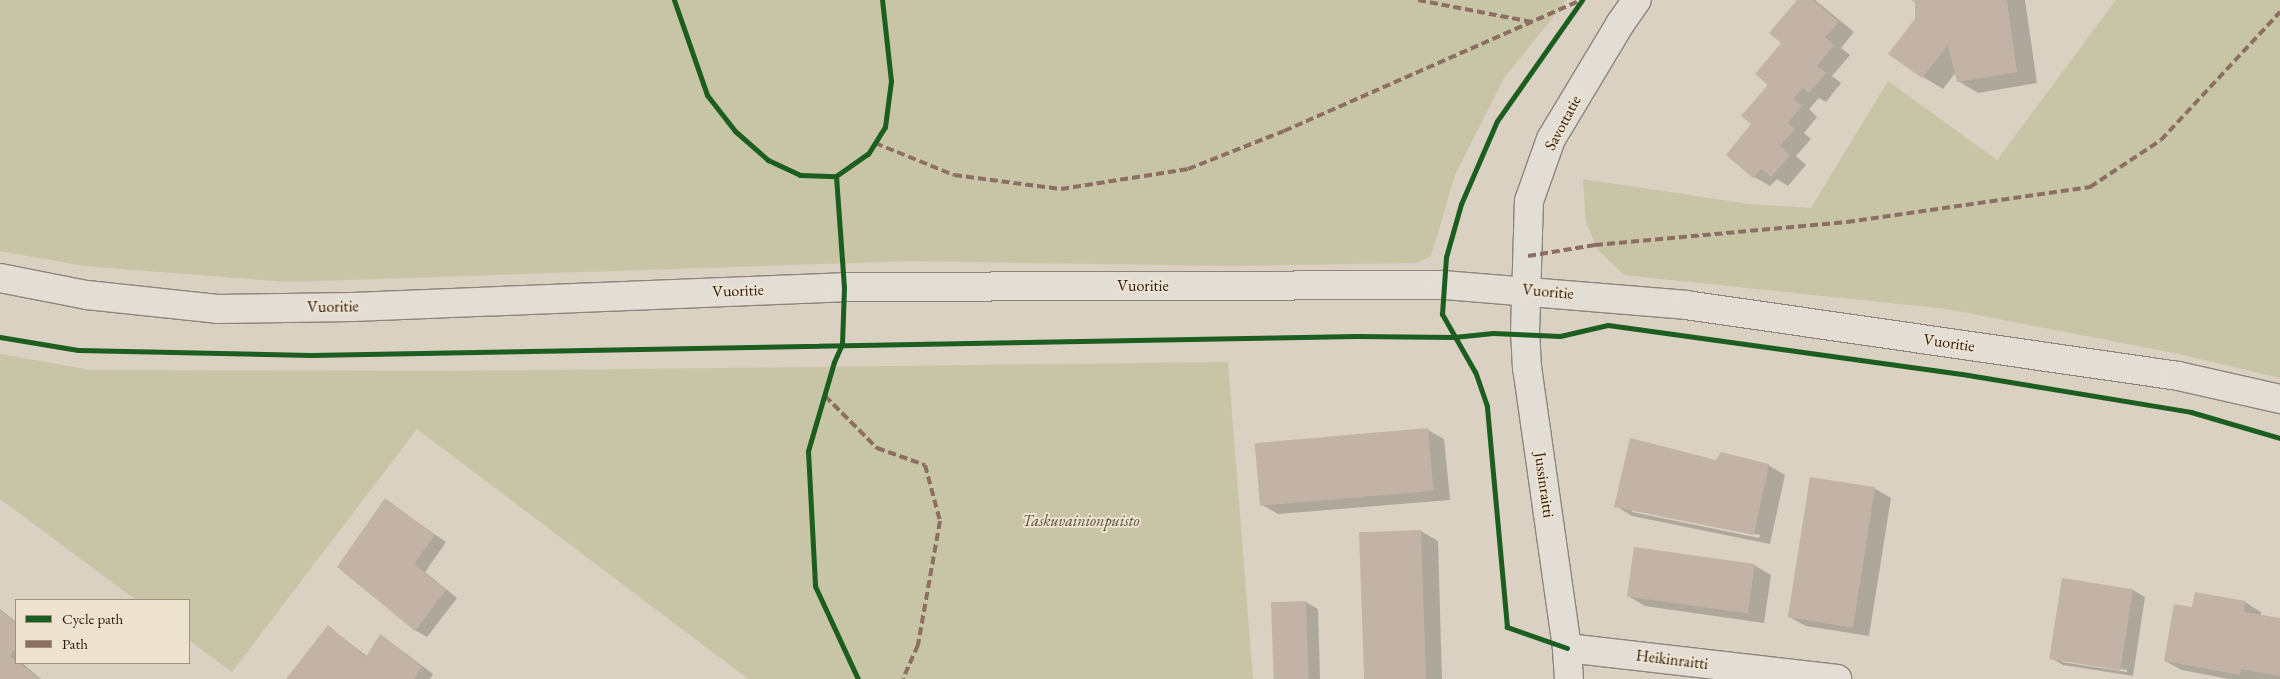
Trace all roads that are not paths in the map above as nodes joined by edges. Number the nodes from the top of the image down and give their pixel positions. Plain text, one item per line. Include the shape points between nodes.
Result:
1 (1637, 0) edge
2 (0, 278) edge
3 (1526, 290) junction
4 (2280, 399) edge
5 (1568, 648) junction
6 (1569, 679) edge
7 (1837, 679) edge

1 - 3 street, Savottatie via 1551,139 1529,201
2 - 3 street, Vuoritie via 87,295 217,309 352,307 844,287 1444,285
3 - 4 street, Vuoritie via 1686,304 2178,376
3 - 5 street, Jussinraitti via 1527,368
5 - 6 street, Jussinraitti
5 - 7 street, Heikinraitti

